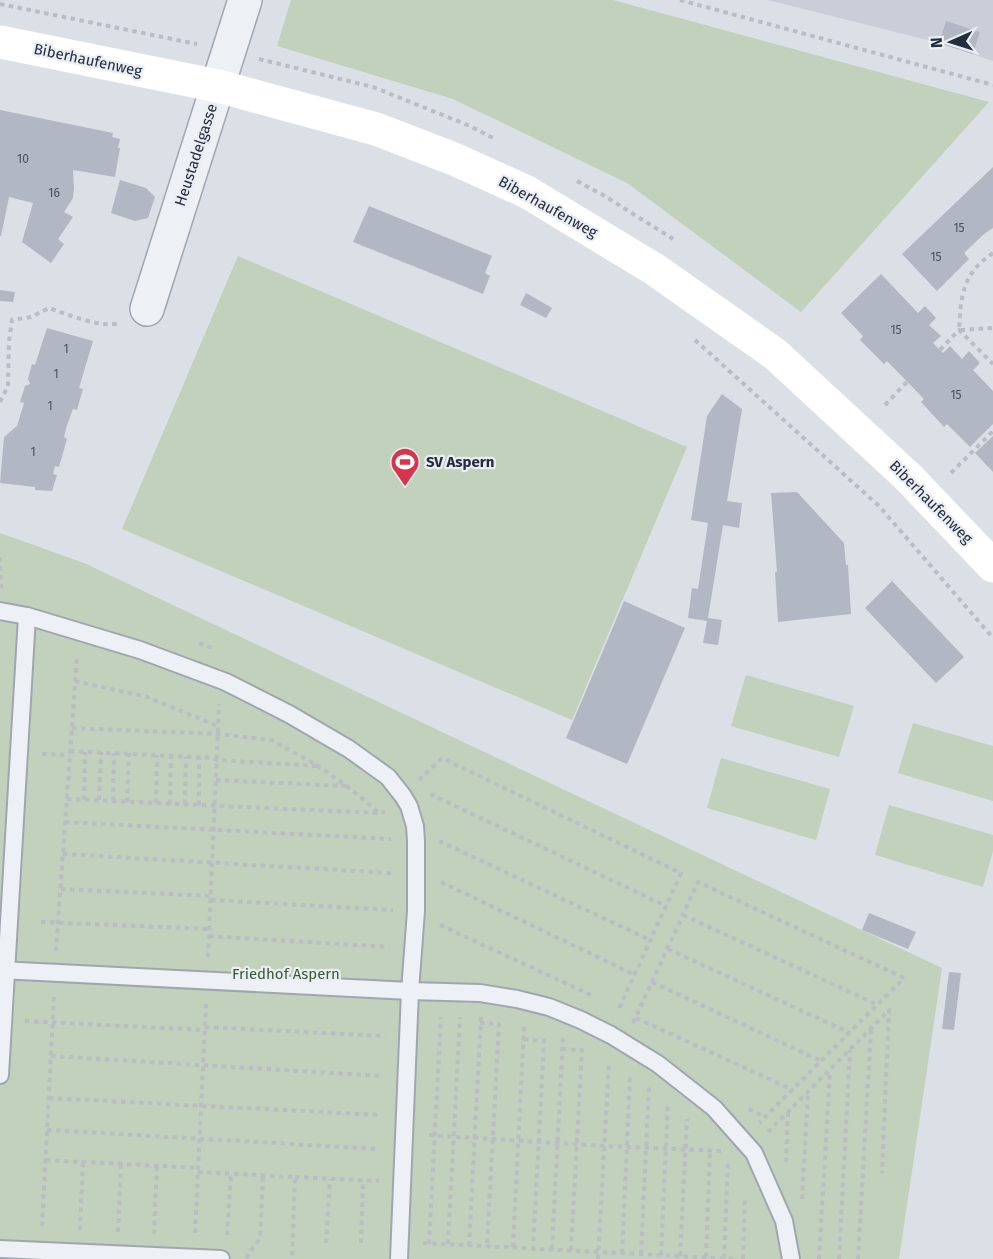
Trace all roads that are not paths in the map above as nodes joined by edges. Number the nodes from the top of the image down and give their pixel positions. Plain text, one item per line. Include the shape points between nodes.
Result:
1 (245, 0) edge
2 (0, 42) edge
3 (218, 86) junction
4 (147, 309) road end
5 (993, 566) edge
6 (0, 611) edge
7 (27, 616) junction
8 (3, 970) edge
9 (410, 991) junction
10 (0, 1075) edge
11 (0, 1249) edge
12 (399, 1250) edge
13 (790, 1253) edge
14 (194, 1258) edge
15 (221, 1259) edge

1 - 3 street, Heustadelgasse
2 - 3 main road, Biberhaufenweg
3 - 4 street, Heustadelgasse
3 - 5 main road, Biberhaufenweg via 376,129 454,159 527,192 654,269 775,354 908,477
6 - 7 lane
7 - 8 lane
7 - 9 lane via 226,682 349,749 388,777 406,801 415,826 416,917
8 - 9 lane
8 - 10 lane
9 - 12 lane
9 - 13 lane via 482,994 549,1007 581,1020 650,1059 714,1108 754,1153 784,1221
11 - 14 lane
14 - 15 lane

